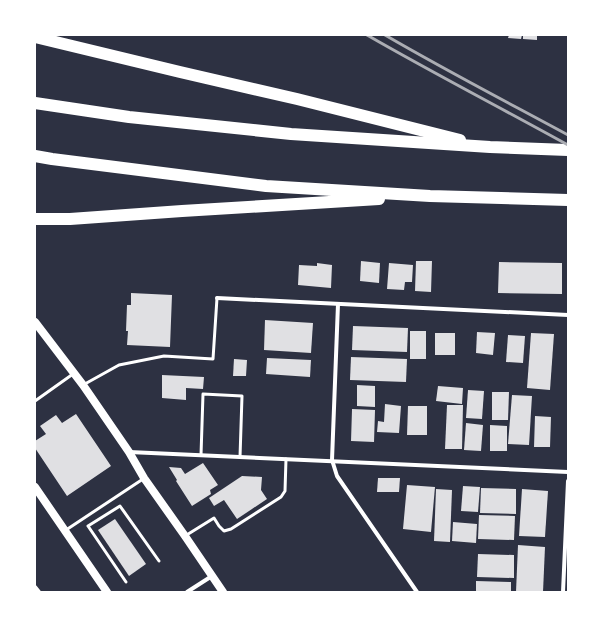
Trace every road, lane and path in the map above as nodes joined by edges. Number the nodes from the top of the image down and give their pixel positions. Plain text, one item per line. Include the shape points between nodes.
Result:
1 (35, 37) edge
2 (35, 103) edge
3 (490, 147) junction
4 (568, 150) edge
5 (35, 156) edge
6 (430, 196) junction
7 (568, 200) edge
8 (35, 219) edge
9 (217, 298) joint
10 (338, 304) junction
11 (568, 315) edge
12 (35, 322) edge
13 (75, 373) junction
14 (83, 385) junction
15 (35, 401) edge
16 (129, 452) junction
17 (201, 455) junction
18 (240, 457) junction
19 (286, 459) junction
20 (332, 460) junction
21 (568, 472) edge
22 (144, 478) junction
23 (568, 481) edge
24 (35, 488) edge
25 (65, 531) junction
26 (185, 536) junction
27 (158, 561) dead end
28 (212, 576) junction
29 (126, 582) dead end
30 (35, 587) edge
31 (39, 592) edge
32 (107, 592) edge
33 (187, 592) edge
34 (223, 592) edge
35 (418, 592) edge
36 (563, 592) edge

1 - 3 highway
2 - 3 highway via 129,117 291,134
3 - 4 highway
5 - 6 highway via 266,186
6 - 7 highway
6 - 8 highway via 70,219
9 - 10 street
9 - 14 lane via 213,359 164,356 119,366
10 - 11 street
10 - 20 street
12 - 13 main road
13 - 14 main road
13 - 15 lane
14 - 16 main road
16 - 17 street
16 - 22 main road
17 - 18 street
17 - 18 lane via 203,394 242,396
18 - 19 street
19 - 20 street
19 - 26 lane via 285,491 281,497 231,529 224,531 214,518
20 - 21 street
20 - 35 street via 337,476
22 - 25 lane
22 - 26 main road
23 - 36 street
24 - 25 main road
25 - 32 main road
26 - 28 main road
27 - 29 lane via 120,506 88,526
28 - 33 street
28 - 34 main road
30 - 31 street

